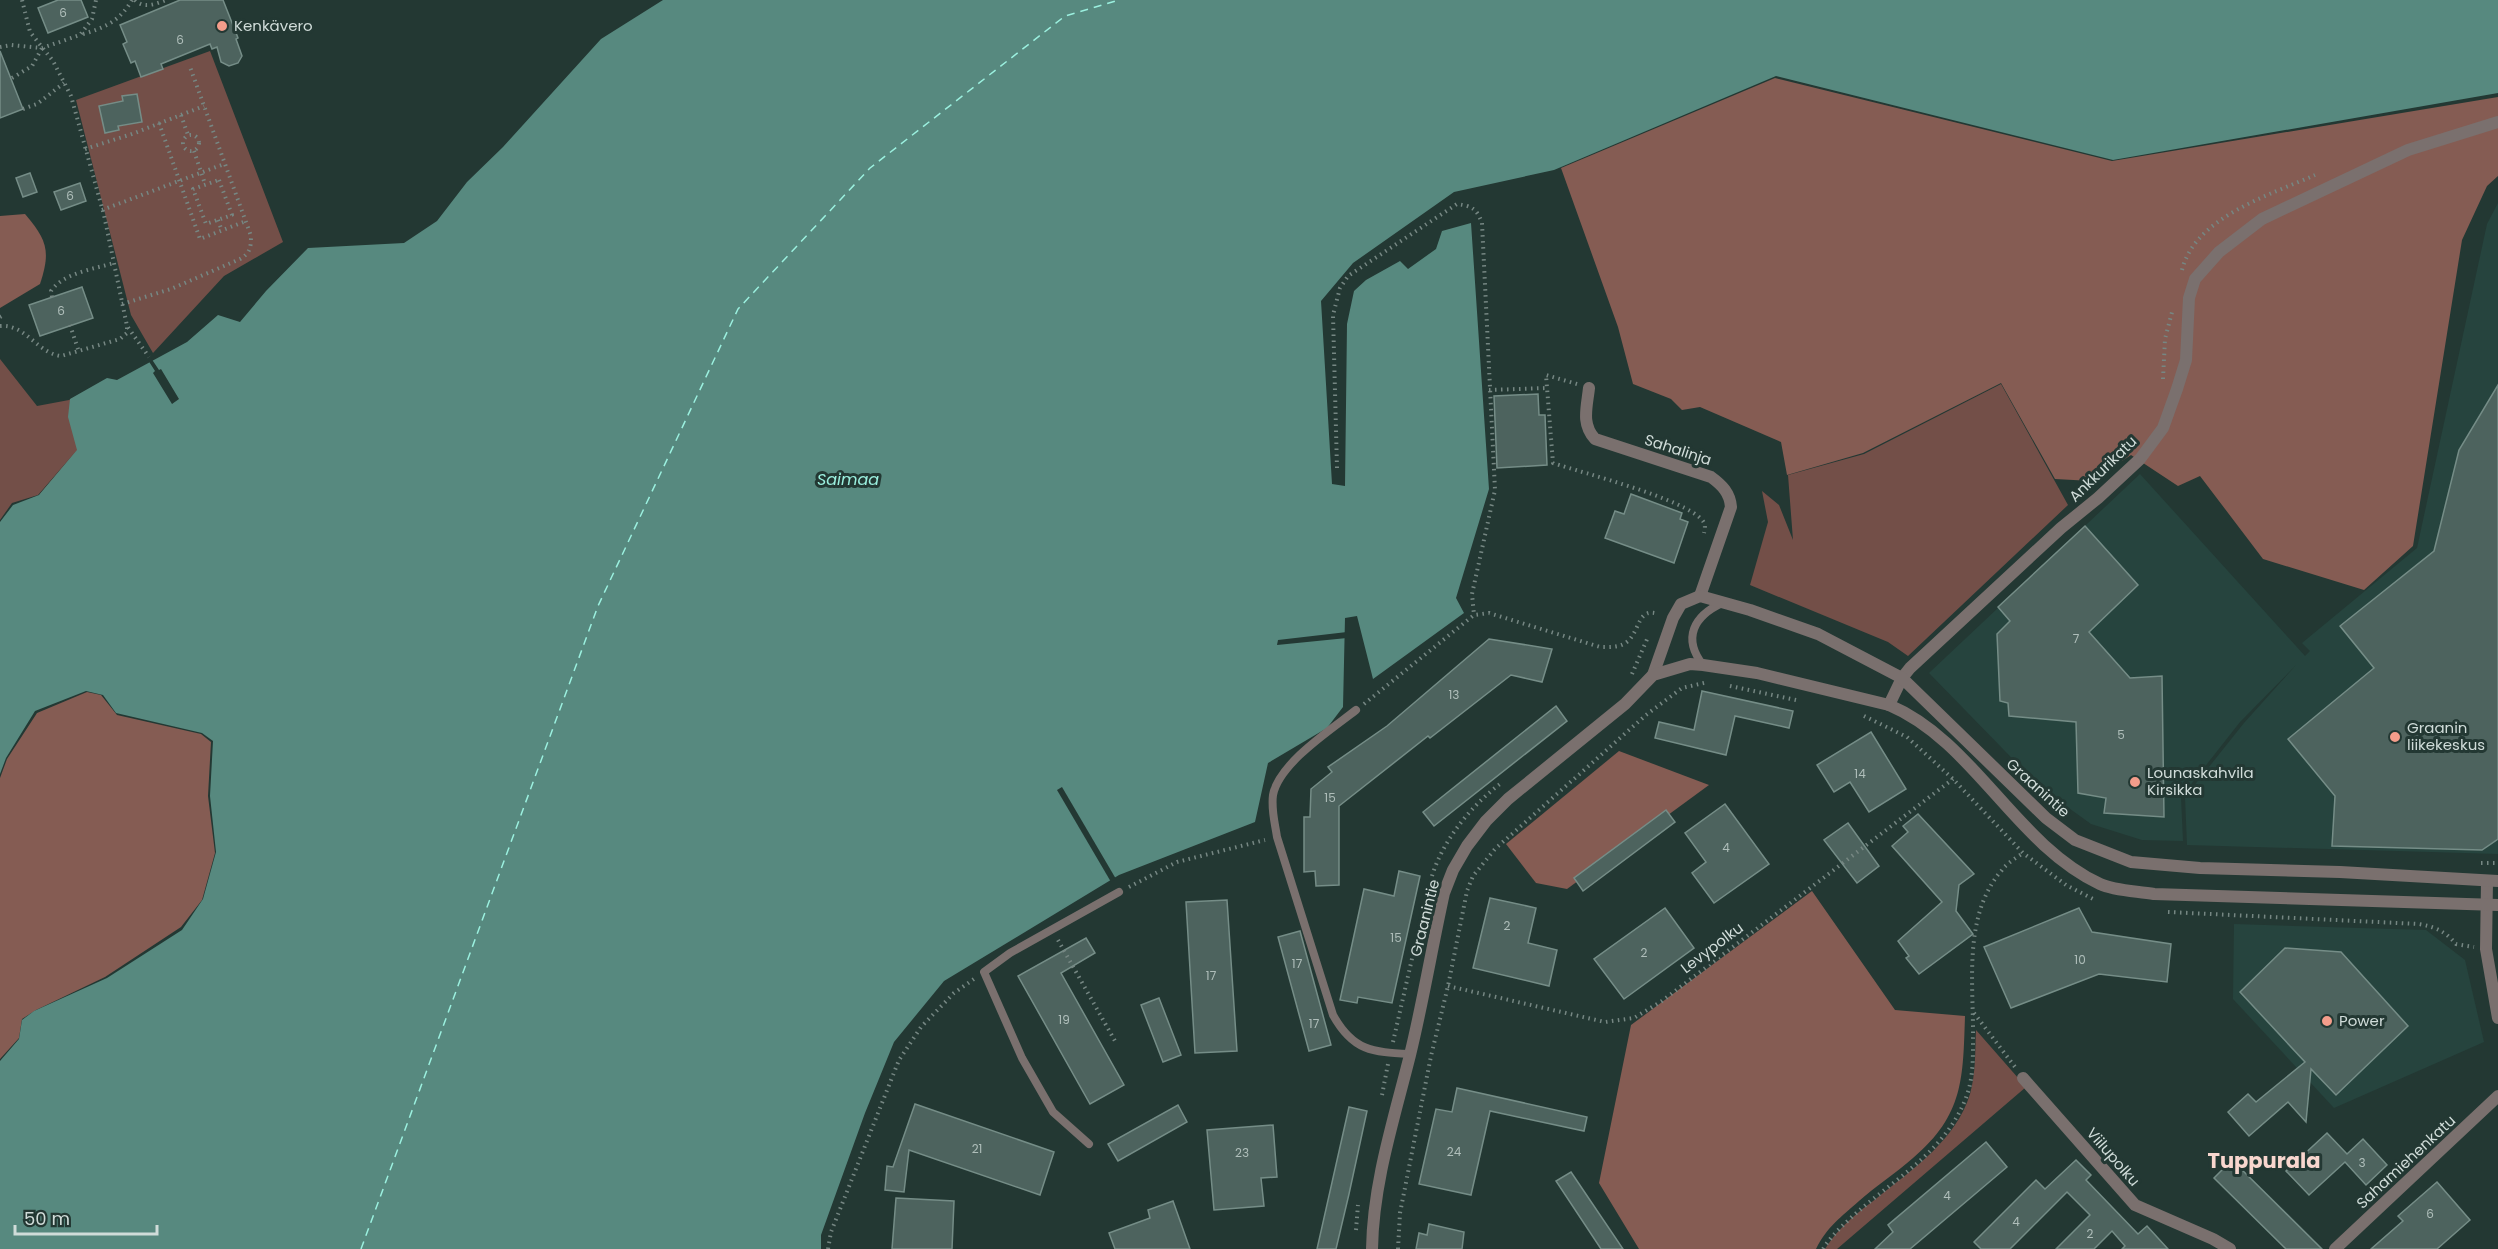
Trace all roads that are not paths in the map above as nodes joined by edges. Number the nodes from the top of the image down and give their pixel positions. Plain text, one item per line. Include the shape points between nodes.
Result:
1 (2498, 122) edge
2 (1589, 388) road end
3 (1700, 596) junction
4 (1724, 603) junction
5 (1703, 665) junction
6 (1653, 675) junction
7 (1902, 678) junction
8 (1889, 705) junction
9 (1356, 710) road end
10 (2492, 881) edge
11 (1119, 892) road end
12 (2485, 904) junction
13 (2498, 905) edge
14 (2498, 1018) edge
15 (1410, 1054) junction
16 (2024, 1078) road end
17 (2498, 1096) edge
18 (1089, 1144) dead end
19 (1372, 1249) edge
20 (2230, 1249) edge
21 (2335, 1249) edge

1 - 7 street, Ankkurikatu via 2408,150 2262,219 2220,252 2195,279 2189,298 2186,360 2163,428 2140,459
2 - 3 street, Sahalinja via 1585,421 1595,439 1711,477 1731,500
3 - 4 street, Graanintie
3 - 6 street, Graanintie via 1681,604
4 - 5 lane via 1706,613 1693,630 1695,655
4 - 7 street, Graanintie via 1818,634
5 - 6 street, Graanintie via 1690,664
5 - 8 street, Graanintie via 1757,673
6 - 15 street, Graanintie via 1625,704 1508,800 1467,846 1444,893
7 - 8 street, Ankkurikatu
7 - 10 street, Graanintie via 2046,818 2075,840 2131,862
8 - 12 street, Graanintie via 1915,719 1950,748 2049,851 2102,885 2154,894
9 - 15 lane via 1304,751 1278,780 1272,808 1333,1015 1343,1033 1375,1051
10 - 12 street
11 - 18 lane via 1010,953 984,972 1022,1058 1053,1112
12 - 13 street, Graanintie
12 - 14 street via 2486,949
15 - 19 street, Graanintie via 1374,1208
16 - 20 street, Viilupolku via 2135,1205
17 - 21 street, Sahamiehenkatu

